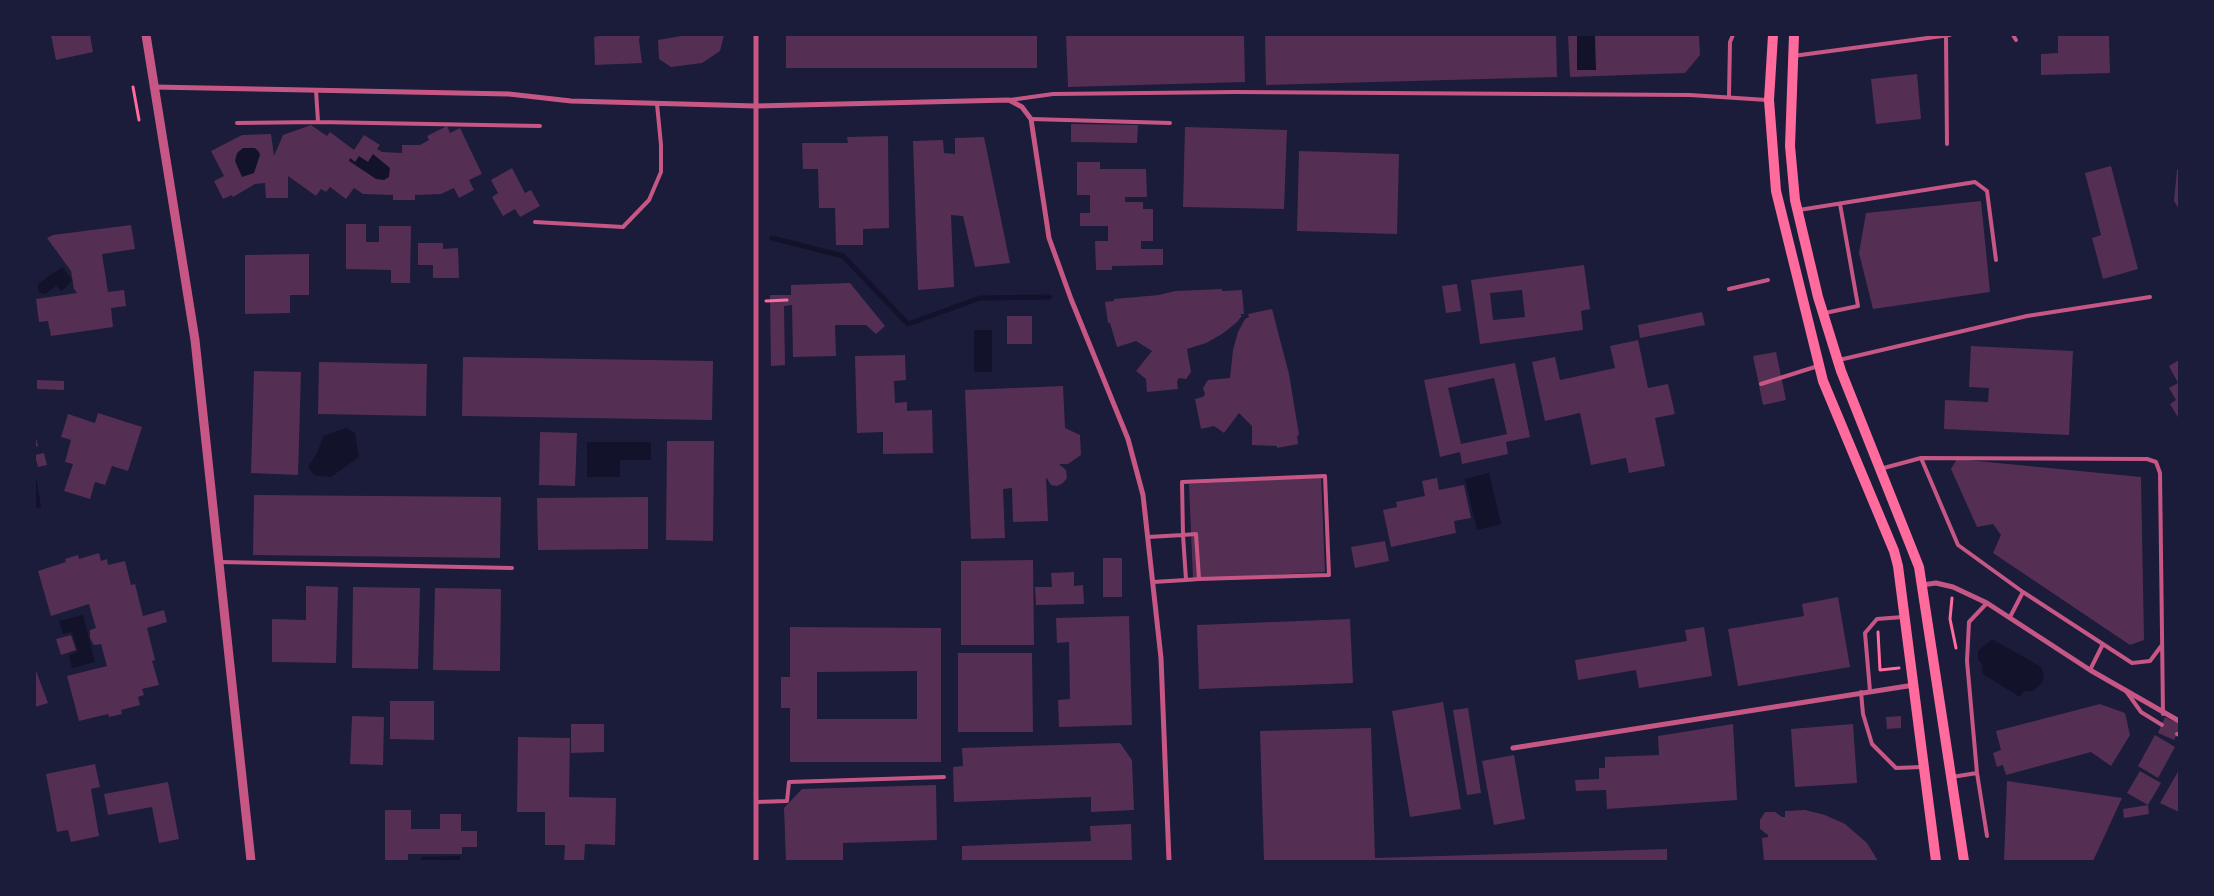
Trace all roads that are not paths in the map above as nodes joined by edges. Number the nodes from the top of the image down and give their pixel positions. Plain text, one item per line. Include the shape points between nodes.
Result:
1 (146, 35) edge
2 (756, 35) edge
3 (1733, 35) edge
4 (1773, 35) edge
5 (1794, 35) edge
6 (1950, 35) edge
7 (2013, 35) edge
8 (1946, 36) edge
9 (2016, 40) dead end
10 (1793, 56) junction
11 (154, 87) junction
12 (316, 89) junction
13 (1729, 96) junction
14 (1010, 100) junction
15 (1769, 100) junction
16 (657, 104) junction
17 (756, 106) junction
18 (1032, 119) junction
19 (318, 122) junction
20 (236, 123) dead end
21 (1170, 123) dead end
22 (540, 126) dead end
23 (1947, 144) dead end
24 (1840, 204) junction
25 (1798, 210) junction
26 (535, 222) dead end
27 (1996, 260) dead end
28 (1768, 280) dead end
29 (1729, 289) dead end
30 (2150, 297) dead end
31 (1823, 313) junction
32 (1838, 361) junction
33 (1819, 365) junction
34 (1761, 384) dead end
35 (1920, 458) junction
36 (1880, 469) junction
37 (1183, 535) junction
38 (1148, 537) junction
39 (220, 562) junction
40 (512, 568) dead end
41 (1199, 579) junction
42 (1186, 580) junction
43 (1153, 582) junction
44 (1922, 585) junction
45 (2023, 592) junction
46 (1987, 603) junction
47 (1906, 617) junction
48 (2010, 617) junction
49 (2103, 644) junction
50 (2162, 645) junction
51 (2090, 670) junction
52 (1914, 684) junction
53 (1870, 691) junction
54 (1861, 692) junction
55 (2126, 692) junction
56 (2163, 714) junction
57 (2179, 721) edge
58 (2162, 725) dead end
59 (1513, 748) dead end
60 (1924, 766) junction
61 (1977, 773) junction
62 (1951, 777) junction
63 (944, 778) dead end
64 (756, 802) junction
65 (1987, 836) dead end
66 (250, 861) edge
67 (756, 861) edge
68 (1169, 861) edge
69 (1936, 861) edge
70 (1964, 861) edge

1 - 11 street
2 - 17 street
3 - 13 lane via 1730,42
4 - 15 main road
5 - 10 main road
6 - 8 lane
7 - 9 lane
8 - 10 lane
8 - 23 lane
10 - 25 main road via 1790,146
11 - 12 street
11 - 39 street via 195,340
12 - 16 street via 509,94 571,101
12 - 19 lane
13 - 14 lane via 1235,92 1053,94
13 - 15 lane
14 - 17 street
14 - 18 street via 1022,107
15 - 33 main road via 1776,191
16 - 17 street
16 - 26 lane via 661,172 649,200 623,226
17 - 64 street
18 - 21 lane
18 - 38 street via 1049,238 1128,439 1143,495
19 - 20 lane
19 - 22 lane
24 - 25 lane
24 - 27 lane via 1975,182 1987,191
24 - 31 lane via 1858,306
25 - 31 main road
28 - 29 lane
30 - 32 lane via 2027,316
31 - 32 main road
32 - 36 main road
33 - 34 lane
33 - 47 main road via 1894,551
35 - 36 lane
35 - 45 lane via 1958,545
35 - 50 lane via 2147,458 2156,462 2160,473
36 - 44 main road via 1915,557
37 - 38 lane
37 - 41 lane via 1196,534
37 - 41 lane via 1182,482 1325,476 1329,574
37 - 42 lane
38 - 43 street
39 - 40 lane
39 - 66 street
41 - 42 lane
42 - 43 lane
43 - 68 street via 1161,658
44 - 46 street via 1936,583 1953,587
44 - 62 main road
45 - 48 lane
45 - 49 lane
46 - 48 street
46 - 61 lane via 1969,622 1967,661
47 - 52 main road
47 - 53 lane via 1878,619 1864,633
48 - 51 street
49 - 50 lane via 2132,663 2150,660
49 - 51 lane
50 - 56 lane
51 - 55 street
52 - 53 street
52 - 60 main road
53 - 54 street
54 - 59 street
54 - 60 lane via 1863,714 1872,744 1896,768
55 - 56 street
55 - 58 lane via 2141,712
56 - 57 street
60 - 69 main road
61 - 62 lane
61 - 65 lane
62 - 70 main road
63 - 64 lane via 789,782 787,801
64 - 67 street

